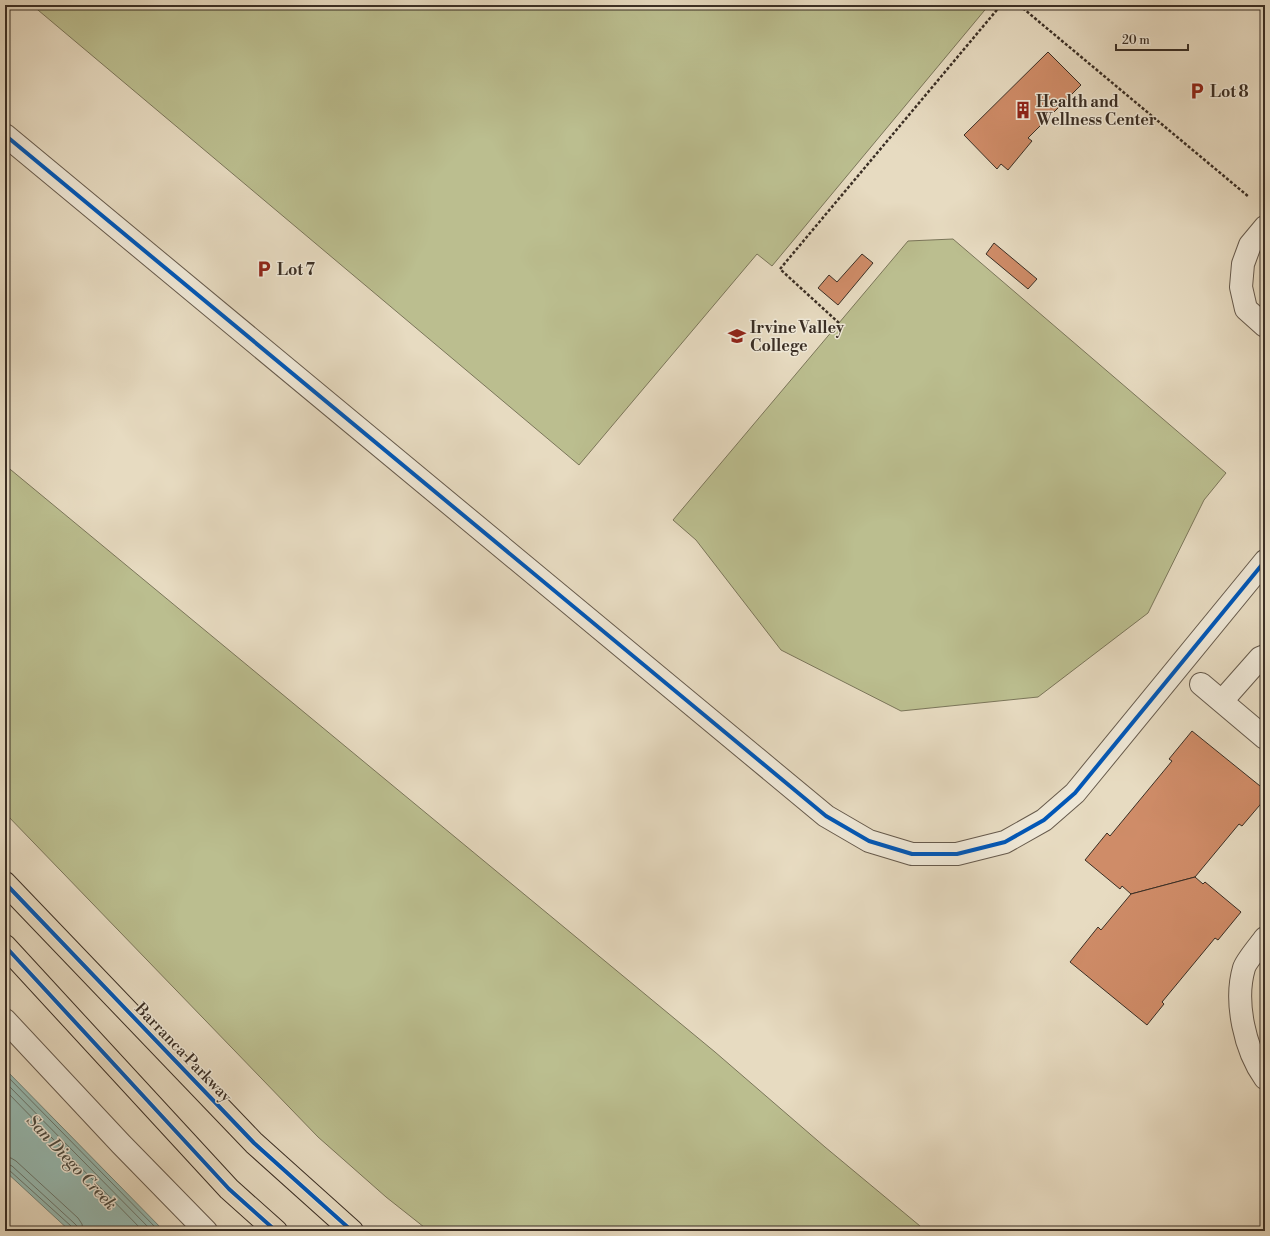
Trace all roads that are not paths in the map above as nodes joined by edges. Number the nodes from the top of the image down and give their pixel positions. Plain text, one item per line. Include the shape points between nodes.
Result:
1 (5, 135) edge
2 (1265, 227) edge
3 (1265, 326) edge
4 (1265, 561) edge
5 (1265, 656) edge
6 (1201, 684) dead end
7 (1222, 701) junction
8 (1265, 738) edge
9 (5, 884) edge
10 (1265, 938) edge
11 (5, 946) edge
12 (5, 1020) edge
13 (1265, 1078) edge
14 (206, 1231) edge
15 (276, 1231) edge
16 (352, 1231) edge

1 - 4 street via 826,816 869,841 912,854 957,854 1005,842 1044,820 1080,788
2 - 3 street via 1250,245 1243,264 1241,287 1246,309
5 - 7 street via 1260,658
6 - 7 street
7 - 8 street
9 - 16 main road, Barranca Parkway via 254,1142
10 - 13 street via 1244,967 1240,996 1250,1050
11 - 15 main road via 229,1189
12 - 14 street

